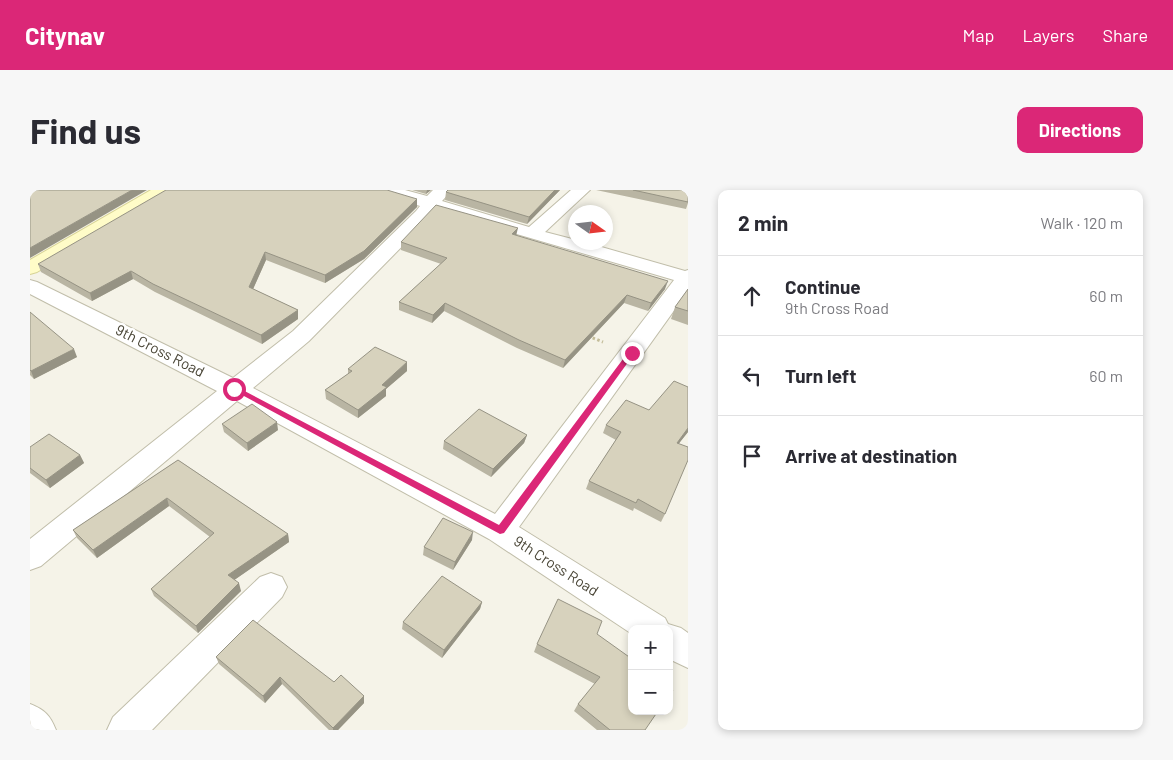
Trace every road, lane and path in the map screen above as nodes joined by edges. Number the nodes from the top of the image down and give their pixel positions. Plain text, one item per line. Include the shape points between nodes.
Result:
1 (164, 190) edge
2 (387, 190) edge
3 (581, 190) edge
4 (437, 196) edge
5 (532, 234) junction
6 (30, 268) edge
7 (688, 277) edge
8 (30, 286) edge
9 (588, 336) edge
10 (632, 353) junction
11 (234, 389) junction
12 (500, 530) junction
13 (30, 557) edge
14 (271, 587) dead end
15 (647, 625) edge
16 (673, 642) edge
17 (688, 652) edge
18 (30, 722) edge
19 (37, 730) edge
20 (126, 730) edge

1 - 6 main road
2 - 4 street
3 - 5 street
4 - 5 street
4 - 11 street via 424,214 301,336
5 - 7 street
7 - 10 street
8 - 11 street, 9th Cross Road
9 - 10 path
10 - 12 street
11 - 12 street, 9th Cross Road
11 - 13 street
12 - 15 street, 9th Cross Road
14 - 20 street
16 - 17 street
18 - 19 street

